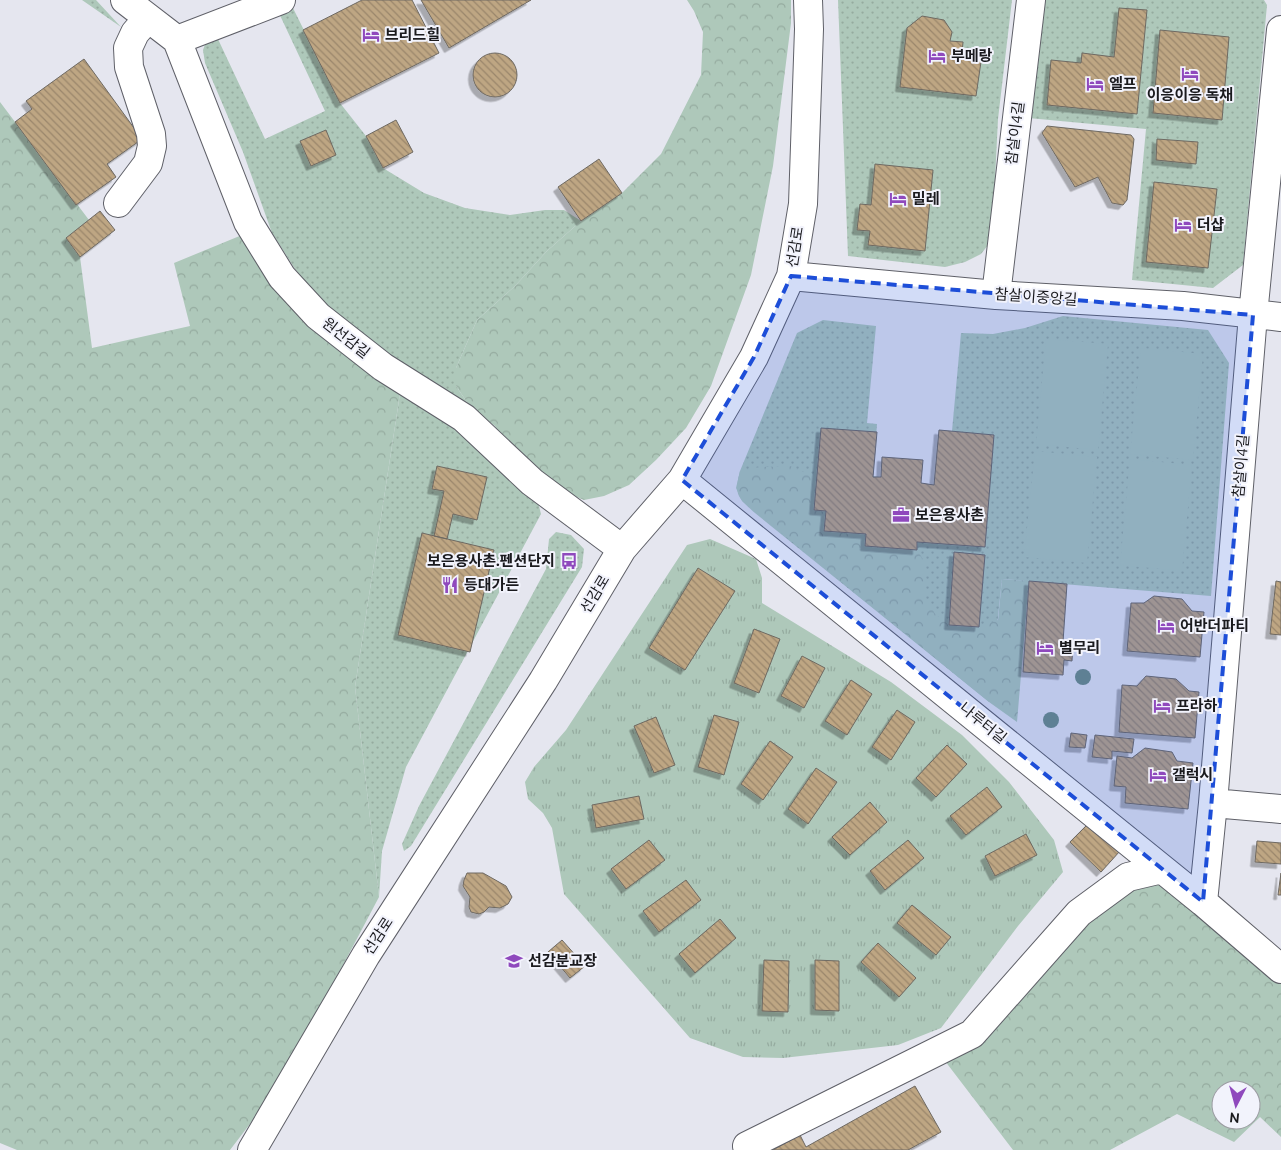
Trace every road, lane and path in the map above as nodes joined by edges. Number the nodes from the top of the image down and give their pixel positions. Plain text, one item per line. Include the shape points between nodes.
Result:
1 (125, 0) edge
2 (281, 0) edge
3 (808, 0) edge
4 (1031, 0) edge
5 (148, 18) junction
6 (1281, 30) edge
7 (177, 40) junction
8 (118, 203) dead end
9 (791, 276) junction
10 (996, 295) junction
11 (1253, 314) junction
12 (1281, 317) edge
13 (682, 480) junction
14 (622, 549) junction
15 (1213, 803) junction
16 (1281, 809) edge
17 (1162, 869) junction
18 (1203, 902) junction
19 (1281, 969) edge
20 (747, 1146) dead end
21 (252, 1150) edge

1 - 5 street
2 - 7 street
3 - 9 street, 선감로 via 802,204
4 - 10 street, 참살이4길
5 - 7 street
5 - 8 street via 128,48 128,67 151,134 152,146 148,163
6 - 11 street, 참살이4길
7 - 14 street, 원선감길 via 248,222 282,276 318,316 384,366 464,418 532,482
9 - 10 street, 참살이중앙길
9 - 13 street, 선감로 via 754,357
10 - 11 street, 참살이중앙길 via 1183,306
11 - 12 street, 참살이중앙길
11 - 15 street, 참살이4길
13 - 14 street, 선감로
13 - 17 street, 나루터길
14 - 21 street, 선감로 via 543,681 366,955
15 - 16 street
15 - 18 street, 참살이4길
17 - 18 street, 나루터길
17 - 20 street via 1128,877 1079,913 972,1034
18 - 19 street, 나루터길

